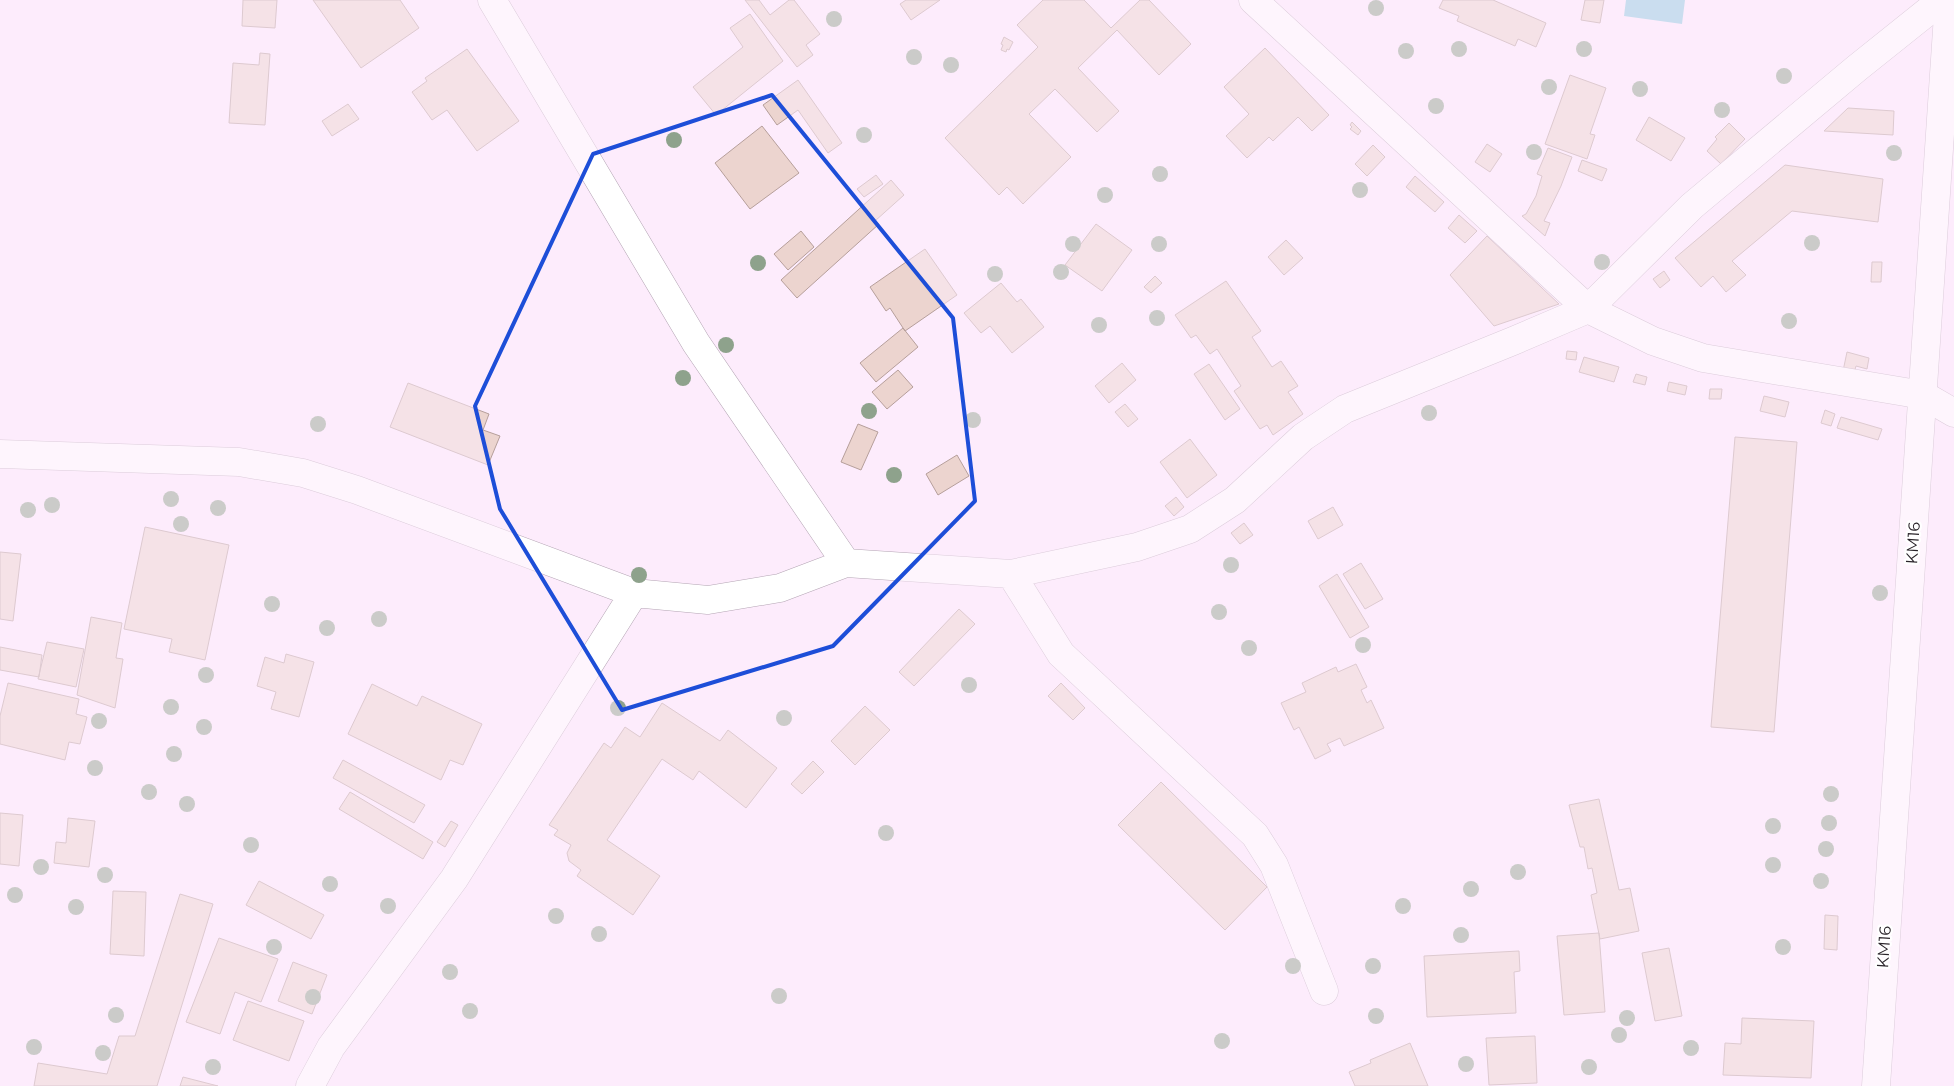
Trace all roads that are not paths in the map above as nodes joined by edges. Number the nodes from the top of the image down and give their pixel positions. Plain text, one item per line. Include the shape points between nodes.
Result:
1 (492, 0) edge
2 (1253, 0) edge
3 (1942, 0) edge
4 (1949, 0) edge
5 (1588, 309) junction
6 (1923, 395) junction
7 (1954, 413) edge
8 (0, 454) edge
9 (846, 563) junction
10 (1011, 574) junction
11 (634, 593) junction
12 (1324, 991) dead end
13 (310, 1086) edge
14 (1876, 1086) edge

1 - 9 street via 696,343
2 - 5 street
3 - 5 street via 1692,206
4 - 6 street, KM16
5 - 6 street via 1653,342 1703,358
5 - 10 street via 1345,408 1303,437 1235,500 1190,529 1137,548
6 - 7 street
6 - 14 street, KM16
8 - 11 street via 239,462 303,473
9 - 10 street
9 - 11 street via 780,588 708,600
10 - 12 street via 1061,654 1254,835 1274,865
11 - 13 street via 454,879 332,1047

